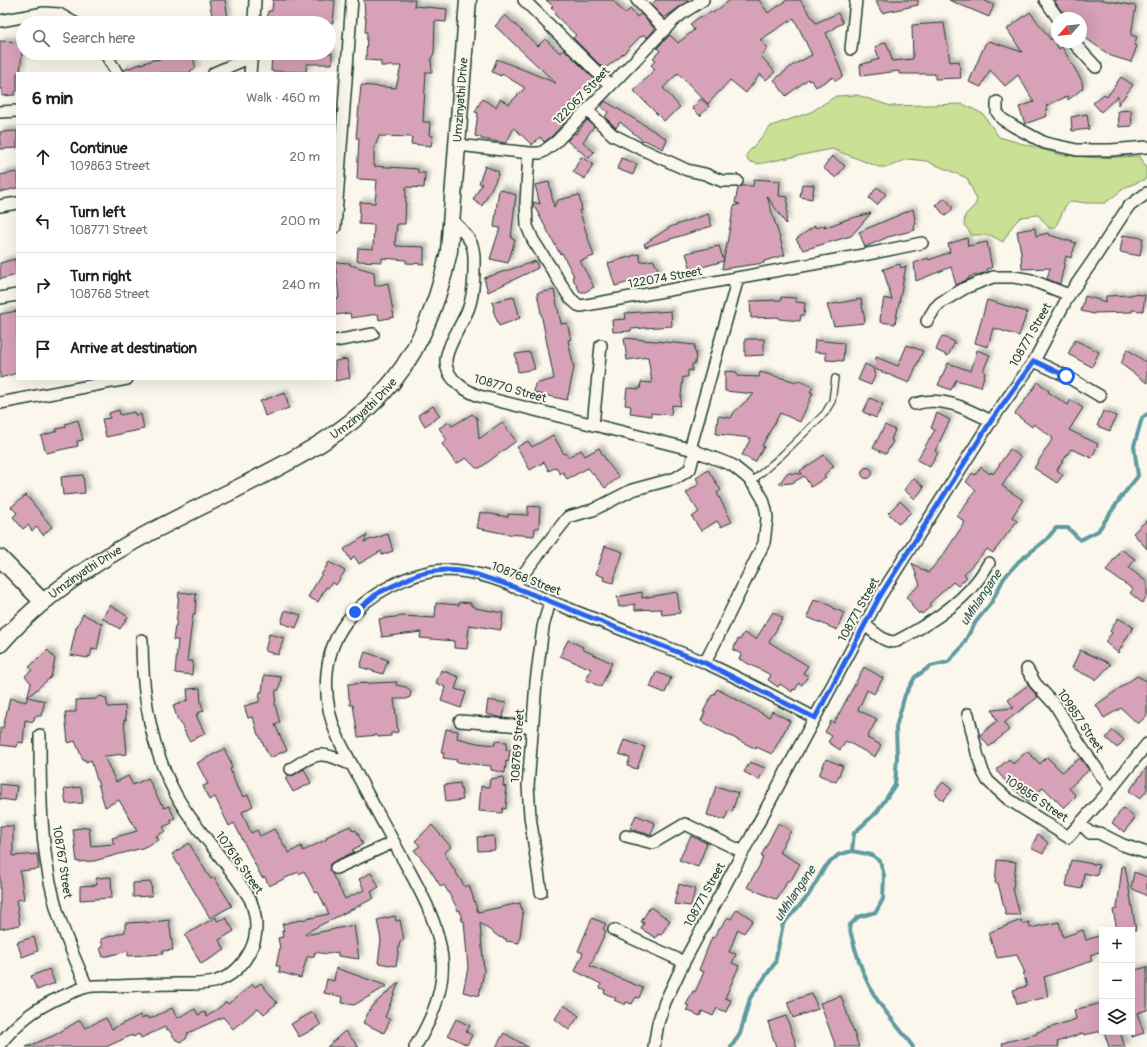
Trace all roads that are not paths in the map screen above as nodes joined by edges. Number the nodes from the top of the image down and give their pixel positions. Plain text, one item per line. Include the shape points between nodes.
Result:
1 (255, 0) edge
2 (352, 0) edge
3 (468, 0) edge
4 (524, 0) edge
5 (637, 0) edge
6 (703, 0) edge
7 (856, 0) edge
8 (1046, 0) edge
9 (1054, 12) edge
10 (28, 16) edge
11 (63, 16) edge
12 (254, 16) edge
13 (16, 18) edge
14 (0, 21) edge
15 (665, 29) junction
16 (1079, 48) edge
17 (851, 49) dead end
18 (109, 60) edge
19 (241, 60) edge
20 (251, 60) edge
21 (1096, 67) dead end
22 (116, 72) edge
23 (216, 72) edge
24 (250, 72) edge
25 (610, 85) junction
26 (997, 102) dead end
27 (586, 110) junction
28 (16, 111) edge
29 (0, 112) edge
30 (458, 145) junction
31 (1147, 147) edge
32 (529, 153) junction
33 (737, 181) dead end
34 (1147, 193) edge
35 (16, 203) edge
36 (0, 206) edge
37 (336, 214) edge
38 (452, 220) junction
39 (922, 243) dead end
40 (738, 278) junction
41 (16, 295) edge
42 (1069, 295) junction
43 (0, 298) edge
44 (926, 321) dead end
45 (373, 334) dead end
46 (336, 341) edge
47 (601, 345) dead end
48 (1034, 361) junction
49 (835, 378) dead end
50 (122, 380) edge
51 (1100, 396) dead end
52 (0, 403) edge
53 (915, 404) dead end
54 (991, 421) junction
55 (593, 425) junction
56 (692, 450) junction
57 (752, 482) junction
58 (0, 558) edge
59 (989, 563) dead end
60 (514, 587) junction
61 (43, 602) junction
62 (550, 602) junction
63 (865, 625) junction
64 (142, 640) dead end
65 (0, 644) edge
66 (705, 663) junction
67 (1027, 669) dead end
68 (968, 714) dead end
69 (815, 718) junction
70 (460, 721) dead end
71 (532, 727) junction
72 (40, 735) dead end
73 (1147, 744) edge
74 (352, 765) junction
75 (291, 769) dead end
76 (1111, 789) junction
77 (1080, 823) junction
78 (626, 836) dead end
79 (394, 842) junction
80 (743, 852) junction
81 (1147, 853) edge
82 (336, 868) dead end
83 (541, 892) dead end
84 (614, 930) dead end
85 (684, 962) junction
86 (87, 987) junction
87 (0, 1044) edge
88 (415, 1047) edge
89 (654, 1047) edge

1 - 12 street
2 - 37 street
3 - 30 street, Umzinyathi Drive
4 - 25 street
5 - 15 street
6 - 15 street, 122067 Street
7 - 17 street
8 - 9 street
10 - 11 street via 44,13
13 - 14 street
15 - 25 street, 122067 Street
16 - 21 street
18 - 22 street
19 - 23 street
20 - 24 street
25 - 27 street, 122067 Street
26 - 31 street via 997,112 1002,119 1045,143 1077,150
27 - 32 street, 122067 Street via 548,149 540,153
27 - 33 street via 613,135 635,146 687,170 722,181
28 - 29 street
30 - 32 street, 122067 Street
30 - 38 street, Umzinyathi Drive
32 - 40 street, 122074 Street via 525,215 529,233 570,298 578,305 588,306
34 - 42 street, 108771 Street via 1128,207
35 - 36 street
38 - 55 street, 108770 Street via 472,244 474,273 470,304 447,356 447,366 456,382 465,390 479,396
38 - 61 street, Umzinyathi Drive via 443,281 431,318 397,375 364,412 335,434 290,461 110,554
39 - 40 street, 122074 Street
40 - 56 street
41 - 43 street
42 - 44 street via 1031,280 1014,277 993,278 964,288 940,303
42 - 48 street, 108771 Street
45 - 46 street
47 - 55 street
48 - 51 street
48 - 54 street, 108771 Street
49 - 57 lane via 832,401 825,413
50 - 52 street
53 - 54 street via 929,401 949,403 966,408
54 - 63 street, 108771 Street via 880,596
55 - 56 street, 108770 Street
56 - 57 street, 108770 Street via 732,465
56 - 60 street via 690,469 676,478 632,490 593,510 568,517
57 - 66 street, 108770 Street via 763,499 766,510 766,535 762,550
58 - 61 street
59 - 63 street via 977,582 957,601 932,620 893,643
60 - 62 street, 108768 Street
60 - 74 street, 108768 Street via 460,571 427,572 378,593 349,618 332,651 326,680 330,718
61 - 65 street, Umzinyathi Drive
62 - 66 street, 108768 Street
62 - 71 street, 108769 Street via 543,627
63 - 69 street, 108771 Street
64 - 86 street, 107616 Street via 145,697 157,751 180,802 250,899 256,916 255,938 241,966 217,982
66 - 69 street, 108768 Street
67 - 76 street, 109857 Street via 1035,683 1056,706
68 - 77 street, 109856 Street via 981,766 988,781 1008,799 1068,837
69 - 80 street, 108771 Street
70 - 71 street
71 - 83 street, 108769 Street via 528,786
72 - 86 street, 108767 Street via 41,796 45,853 50,880 56,908
73 - 76 street
74 - 75 street via 325,754 308,758
74 - 79 street, 108768 Street
76 - 77 street
77 - 81 street via 1090,833 1099,833
78 - 80 street via 653,843 685,824
79 - 82 street
79 - 88 street, 108768 Street via 432,916 442,960 436,1002
80 - 85 street, 108771 Street
84 - 85 street
85 - 89 street, 108771 Street via 665,1002
86 - 87 street, 107616 Street via 37,1009 21,1021

